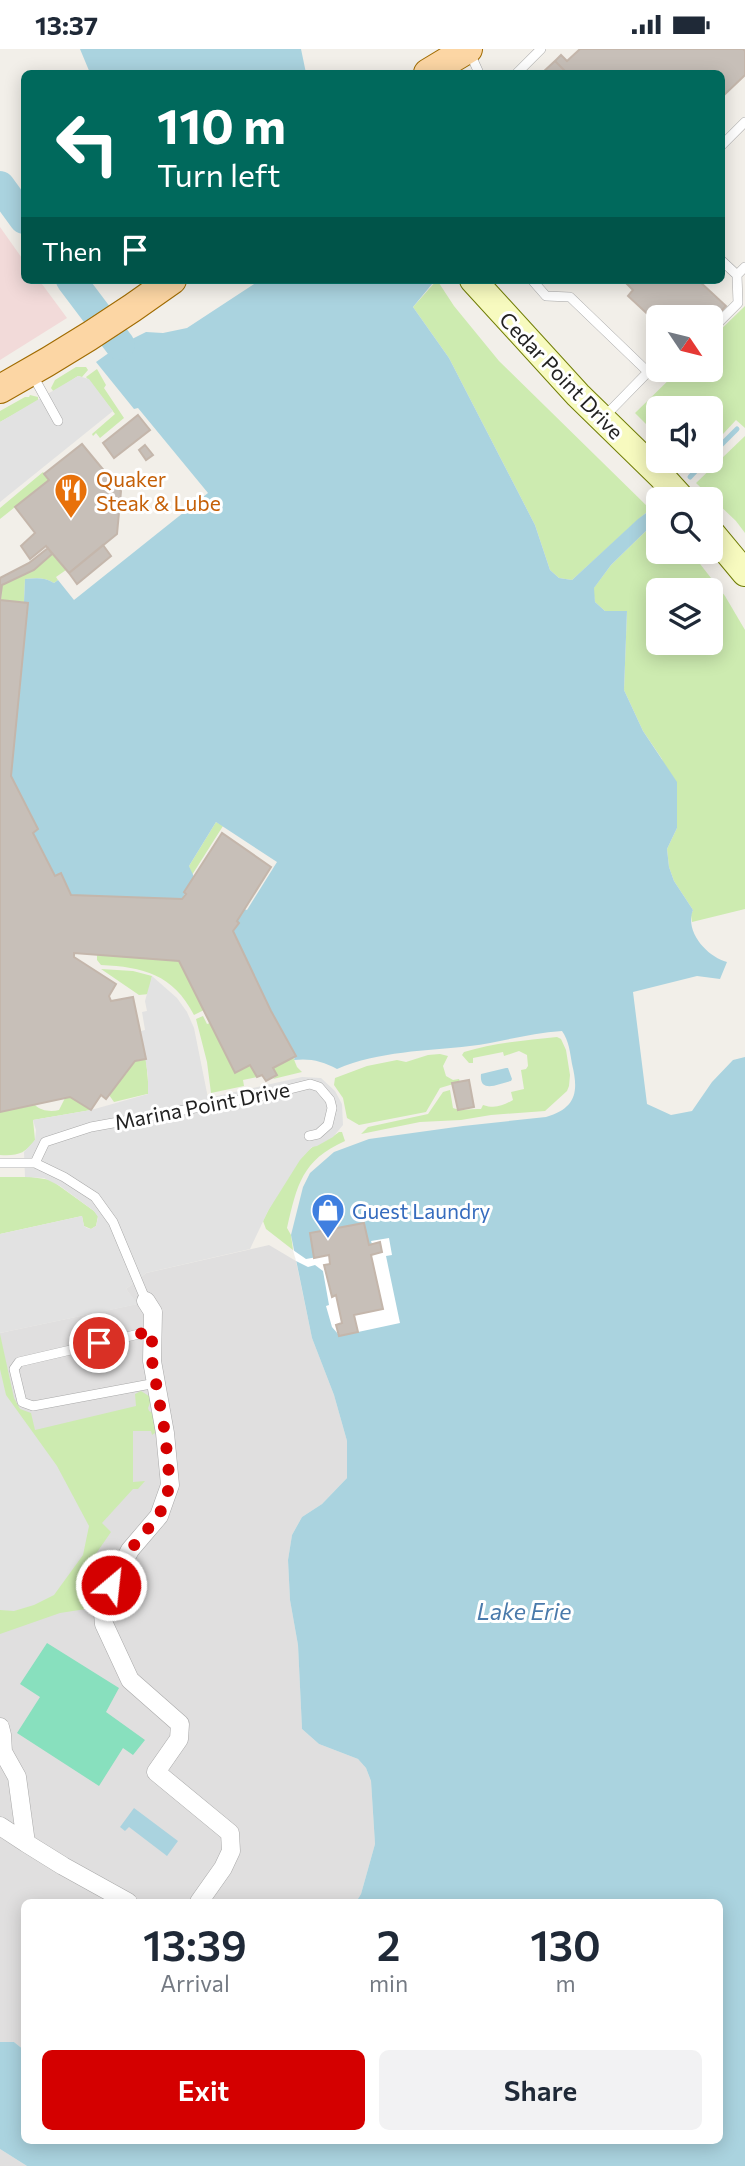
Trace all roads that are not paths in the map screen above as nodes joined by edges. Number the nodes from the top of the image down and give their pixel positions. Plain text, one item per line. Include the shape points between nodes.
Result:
1 (541, 49) edge
2 (466, 59) edge
3 (436, 70) edge
4 (520, 70) edge
5 (745, 122) edge
6 (725, 142) edge
7 (725, 264) edge
8 (745, 267) edge
9 (737, 275) junction
10 (166, 284) edge
11 (477, 284) edge
12 (536, 284) edge
13 (723, 318) edge
14 (646, 370) edge
15 (31, 372) junction
16 (646, 374) edge
17 (0, 389) edge
18 (602, 419) junction
19 (58, 421) dead end
20 (671, 487) edge
21 (723, 547) edge
22 (745, 573) edge
23 (310, 1136) dead end
24 (0, 1163) edge
25 (36, 1163) junction
26 (146, 1301) joint
27 (152, 1331) junction
28 (156, 1383) junction
29 (0, 1727) edge
30 (0, 1826) edge
31 (26, 1843) junction
32 (93, 1883) junction
33 (90, 1899) edge
34 (122, 1899) edge
35 (202, 1899) edge

1 - 4 lane
2 - 3 main road
5 - 6 lane
7 - 9 lane
8 - 9 lane
9 - 13 lane via 738,303
10 - 15 main road
11 - 18 main road, Cedar Point Drive
12 - 14 lane via 546,296 570,297
15 - 17 main road
15 - 19 lane
16 - 18 lane
18 - 20 main road, Cedar Point Drive
21 - 22 main road
23 - 25 lane, Marina Point Drive via 328,1125 332,1108 319,1087 310,1084 91,1127 45,1142
24 - 25 lane
25 - 26 lane via 95,1197 113,1222
26 - 27 street via 153,1312
27 - 28 street
27 - 28 lane via 19,1362 14,1369 22,1402 33,1406
28 - 35 street via 170,1485 159,1516 130,1550 102,1603 104,1624 130,1680 180,1724 179,1739 156,1772 230,1833 231,1851
29 - 31 street via 2,1752 17,1777
30 - 31 street
31 - 32 street
32 - 33 street
32 - 34 street

